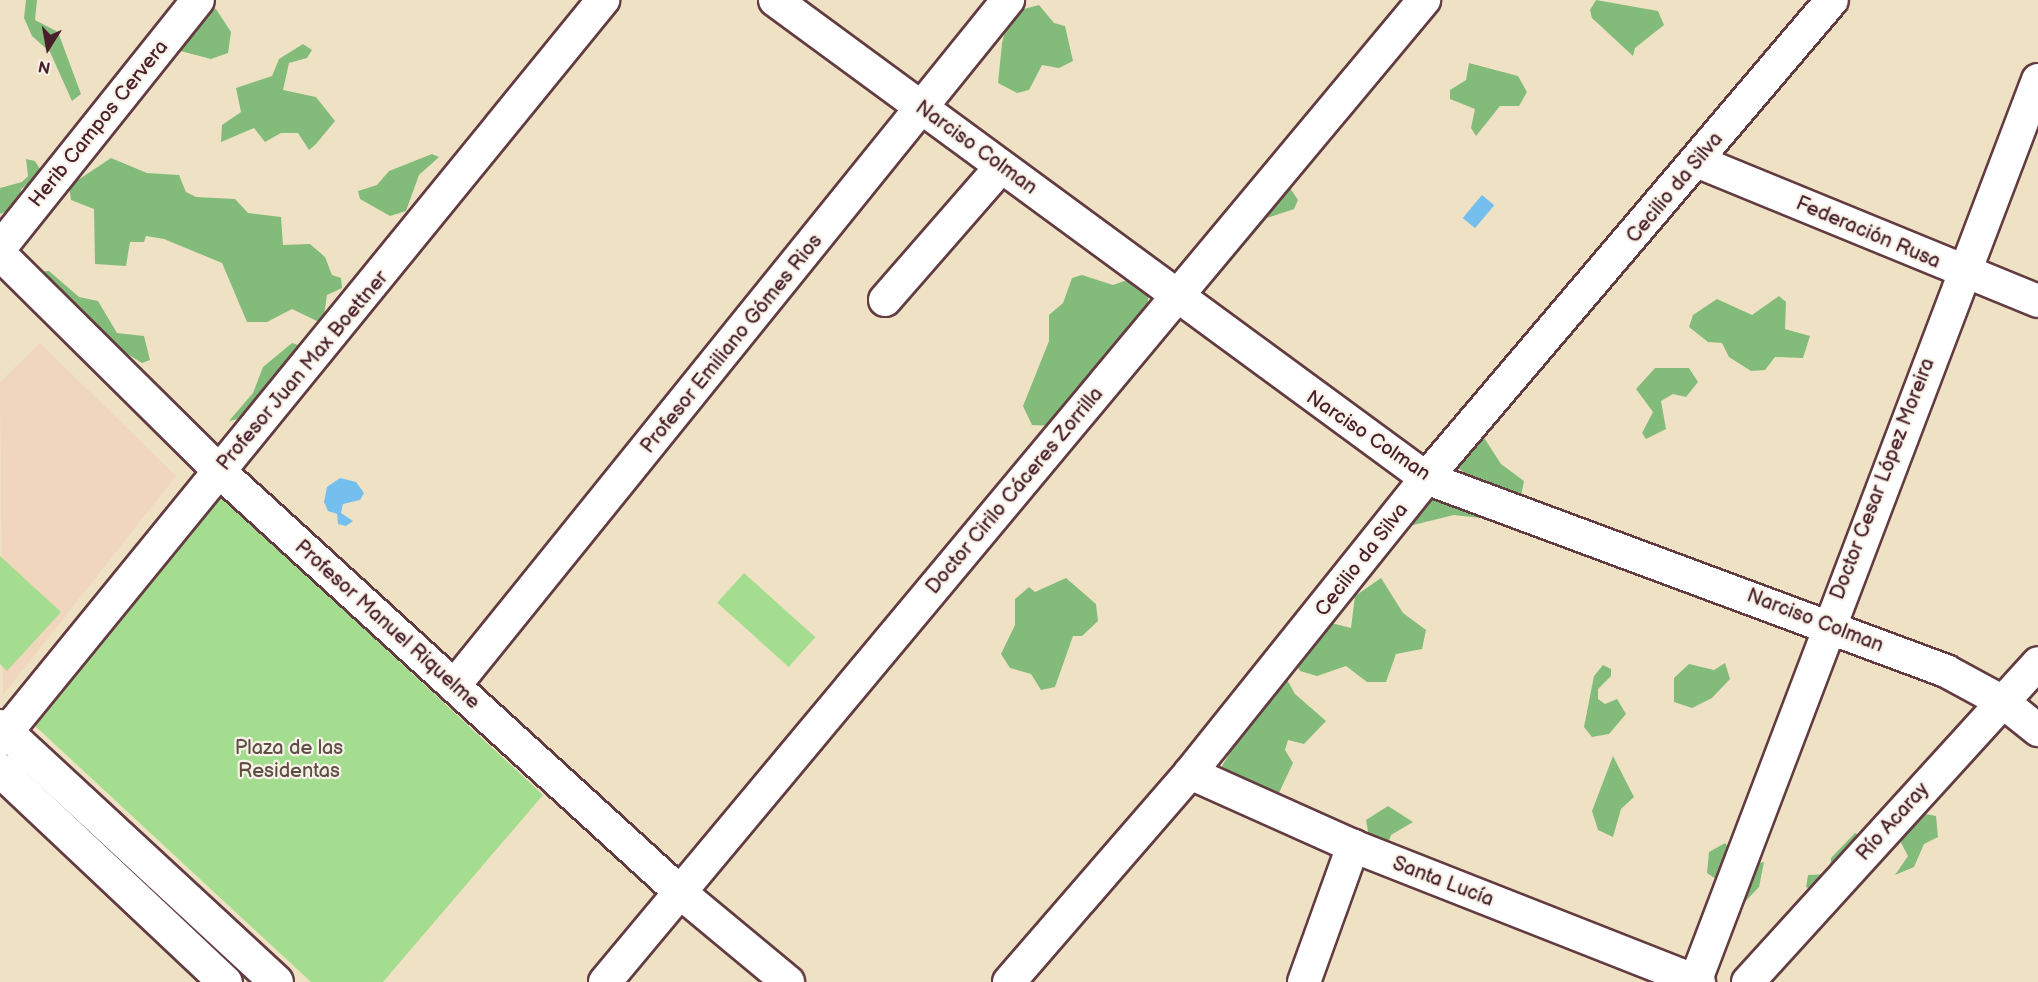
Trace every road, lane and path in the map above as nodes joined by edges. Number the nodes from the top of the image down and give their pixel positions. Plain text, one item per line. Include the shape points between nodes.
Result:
1 (198, 0) edge
2 (603, 0) edge
3 (775, 0) edge
4 (1008, 0) edge
5 (1424, 0) edge
6 (1832, 0) edge
7 (2038, 80) edge
8 (924, 109) junction
9 (1699, 162) junction
10 (1001, 167) junction
11 (0, 248) edge
12 (0, 254) edge
13 (1961, 272) junction
14 (1176, 296) junction
15 (885, 300) dead end
16 (2038, 301) edge
17 (219, 471) junction
18 (1426, 478) junction
19 (1828, 626) junction
20 (2038, 663) edge
21 (454, 686) junction
22 (2003, 702) junction
23 (2038, 730) edge
24 (2, 733) edge
25 (0, 771) edge
26 (1190, 773) junction
27 (1353, 846) junction
28 (682, 894) junction
29 (225, 982) edge
30 (276, 982) edge
31 (605, 982) edge
32 (788, 982) edge
33 (1010, 982) edge
34 (1304, 982) edge
35 (1696, 982) edge
36 (1748, 982) edge

1 - 11 street, Herib Campos Cervera
2 - 17 street, Profesor Juan Max Boettner
3 - 8 street, Narciso Colman
4 - 8 street, Profesor Emiliano Gómes Rios
5 - 14 street, Doctor Cirilo Cáceres Zorrilla
6 - 9 street, Cecilio da Silva
7 - 13 street, Doctor Cesar López Moreira
8 - 10 street, Narciso Colman
8 - 21 street, Profesor Emiliano Gómes Rios
9 - 13 street, Federación Rusa
9 - 18 street, Cecilio da Silva
10 - 14 street, Narciso Colman
10 - 15 street
12 - 17 street, Profesor Manuel Riquelme
13 - 16 street, Federación Rusa
13 - 19 street, Doctor Cesar López Moreira
14 - 18 street, Narciso Colman
14 - 28 street, Doctor Cirilo Cáceres Zorrilla
17 - 21 street, Profesor Manuel Riquelme
17 - 24 street, Profesor Juan Max Boettner
18 - 19 street, Narciso Colman
18 - 26 street, Cecilio da Silva
19 - 22 street, Narciso Colman via 1946,671
19 - 35 street, Doctor Cesar López Moreira
20 - 22 street, Río Acaray
21 - 28 street, Profesor Manuel Riquelme
22 - 23 street, Narciso Colman
22 - 36 street, Río Acaray
24 - 30 main road
25 - 29 main road
26 - 27 street, Santa Lucía
26 - 33 street, Cecilio da Silva
27 - 34 street
27 - 35 street, Santa Lucía
28 - 31 street, Doctor Cirilo Cáceres Zorrilla
28 - 32 street, Profesor Manuel Riquelme

